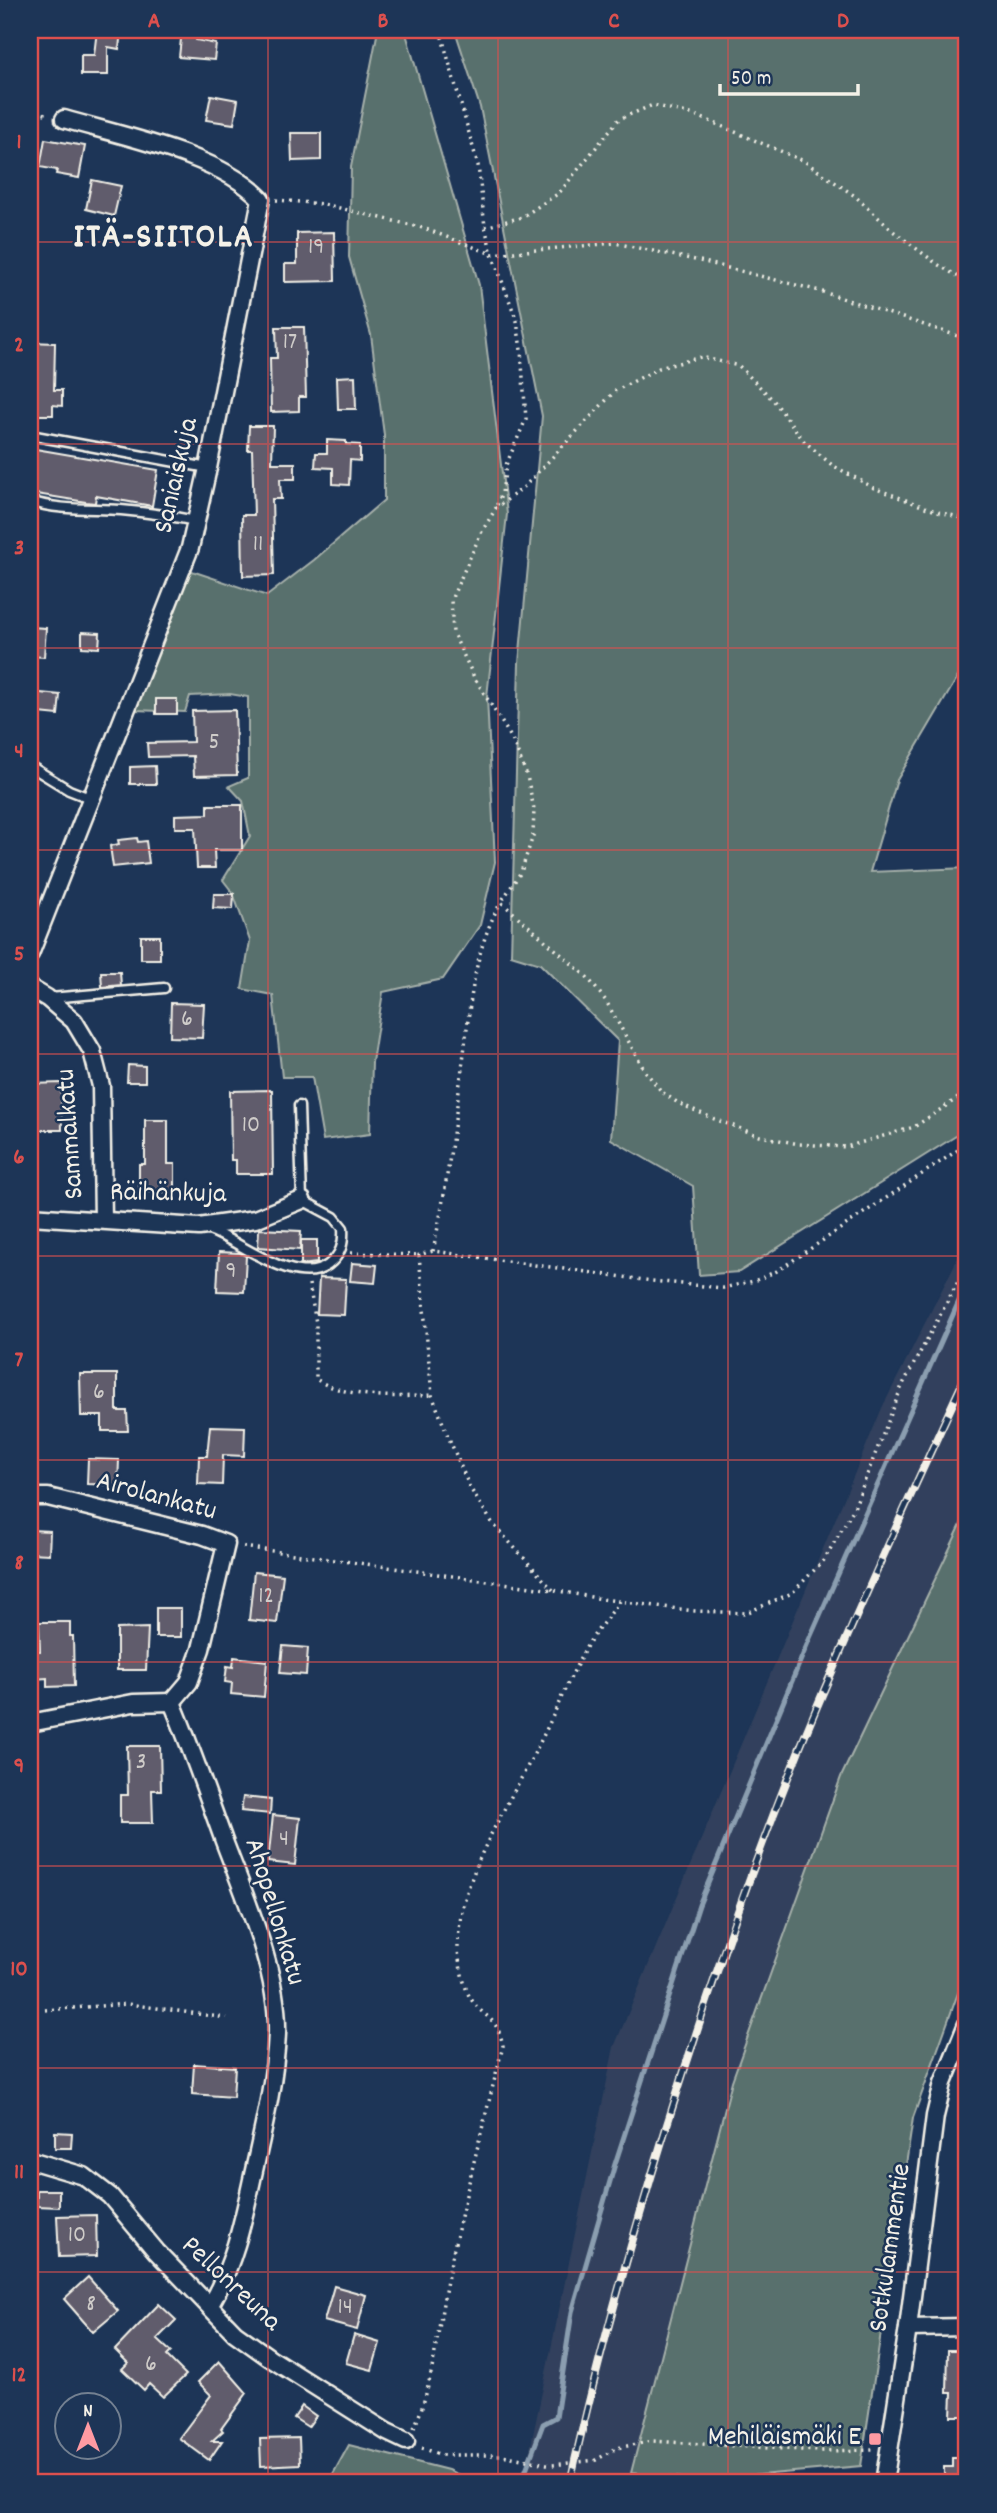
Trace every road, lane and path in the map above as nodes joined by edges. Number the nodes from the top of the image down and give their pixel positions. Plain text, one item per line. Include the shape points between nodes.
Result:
1 (440, 30) edge
2 (64, 119) dead end
3 (261, 199) junction
4 (485, 227) junction
5 (492, 254) junction
6 (967, 282) edge
7 (967, 339) edge
8 (30, 435) edge
9 (208, 468) junction
10 (30, 500) edge
11 (496, 508) junction
12 (967, 519) edge
13 (196, 521) junction
14 (30, 766) edge
15 (92, 799) junction
16 (501, 902) junction
17 (30, 954) edge
18 (30, 988) edge
19 (164, 988) dead end
20 (47, 998) junction
21 (967, 1092) edge
22 (299, 1106) dead end
23 (967, 1144) edge
24 (302, 1199) junction
25 (30, 1216) edge
26 (103, 1220) junction
27 (199, 1227) junction
28 (341, 1250) junction
29 (433, 1251) junction
30 (419, 1255) junction
31 (967, 1265) edge
32 (307, 1273) junction
33 (432, 1395) junction
34 (30, 1497) edge
35 (226, 1544) junction
36 (553, 1590) junction
37 (620, 1601) junction
38 (172, 1702) junction
39 (30, 1723) edge
40 (45, 2010) dead end
41 (226, 2018) dead end
42 (967, 2024) edge
43 (30, 2160) edge
44 (210, 2305) junction
45 (967, 2327) edge
46 (908, 2328) junction
47 (406, 2441) junction
48 (889, 2450) junction
49 (884, 2483) edge

1 - 4 path via 478,165
2 - 3 street via 184,153 248,185
3 - 5 path via 335,207 423,228
3 - 9 street, Saniaiskuja
4 - 5 path
4 - 6 path via 522,217 559,193 619,119 653,104 695,115 804,161
5 - 7 path via 615,243 820,291
5 - 11 path via 517,321 526,419 506,464
8 - 9 lane
9 - 13 street, Saniaiskuja
10 - 13 lane via 66,509 121,510
11 - 12 path via 524,487 615,391 659,368 701,357 739,366 775,401 804,442 832,466 874,488
11 - 16 path via 451,600 453,633 512,739 534,809 533,836 521,872
13 - 15 street, Saniaiskuja via 190,548
14 - 15 lane
15 - 17 street, Saniaiskuja
16 - 21 path via 587,977 662,1092 712,1118 760,1136 846,1147 914,1127
16 - 29 path via 490,922 475,975 445,1197
18 - 20 street, Sammalkatu
19 - 20 lane
20 - 26 street, Sammalkatu via 74,1021 92,1051 101,1086
22 - 24 lane
23 - 29 path via 778,1270 723,1288
24 - 27 street, Räihänkuja via 255,1219
24 - 28 lane via 343,1227
25 - 26 street, Räihänkuja
26 - 27 street, Räihänkuja
27 - 32 lane via 274,1265
28 - 30 path
28 - 32 lane via 334,1261
29 - 30 path
30 - 33 path
31 - 37 path via 902,1386 854,1508 824,1560 792,1593 746,1613
32 - 33 path via 316,1323 316,1379 349,1392
33 - 36 path via 470,1489 493,1524
34 - 35 street, Airolankatu via 48,1497
35 - 36 path
35 - 38 street, Airolankatu via 197,1660 189,1682
36 - 37 path
37 - 47 path via 584,1651 488,1840 462,1914 458,1948 462,1972 471,1998 500,2029 503,2046 419,2416
38 - 39 street via 133,1703
38 - 44 street, Ahopellonkatu via 261,1946 277,2033 238,2241 225,2280
40 - 41 path via 128,2004
42 - 46 street, Sotkulammentie via 943,2083 936,2116
43 - 44 street, Pellonreuna via 84,2176 110,2196
44 - 47 street, Pellonreuna via 235,2333 270,2358
45 - 46 street
46 - 48 street, Sotkulammentie
47 - 48 path via 442,2455 502,2455 552,2465 596,2460 618,2448 652,2441 819,2451
48 - 49 street, Sotkulammentie

